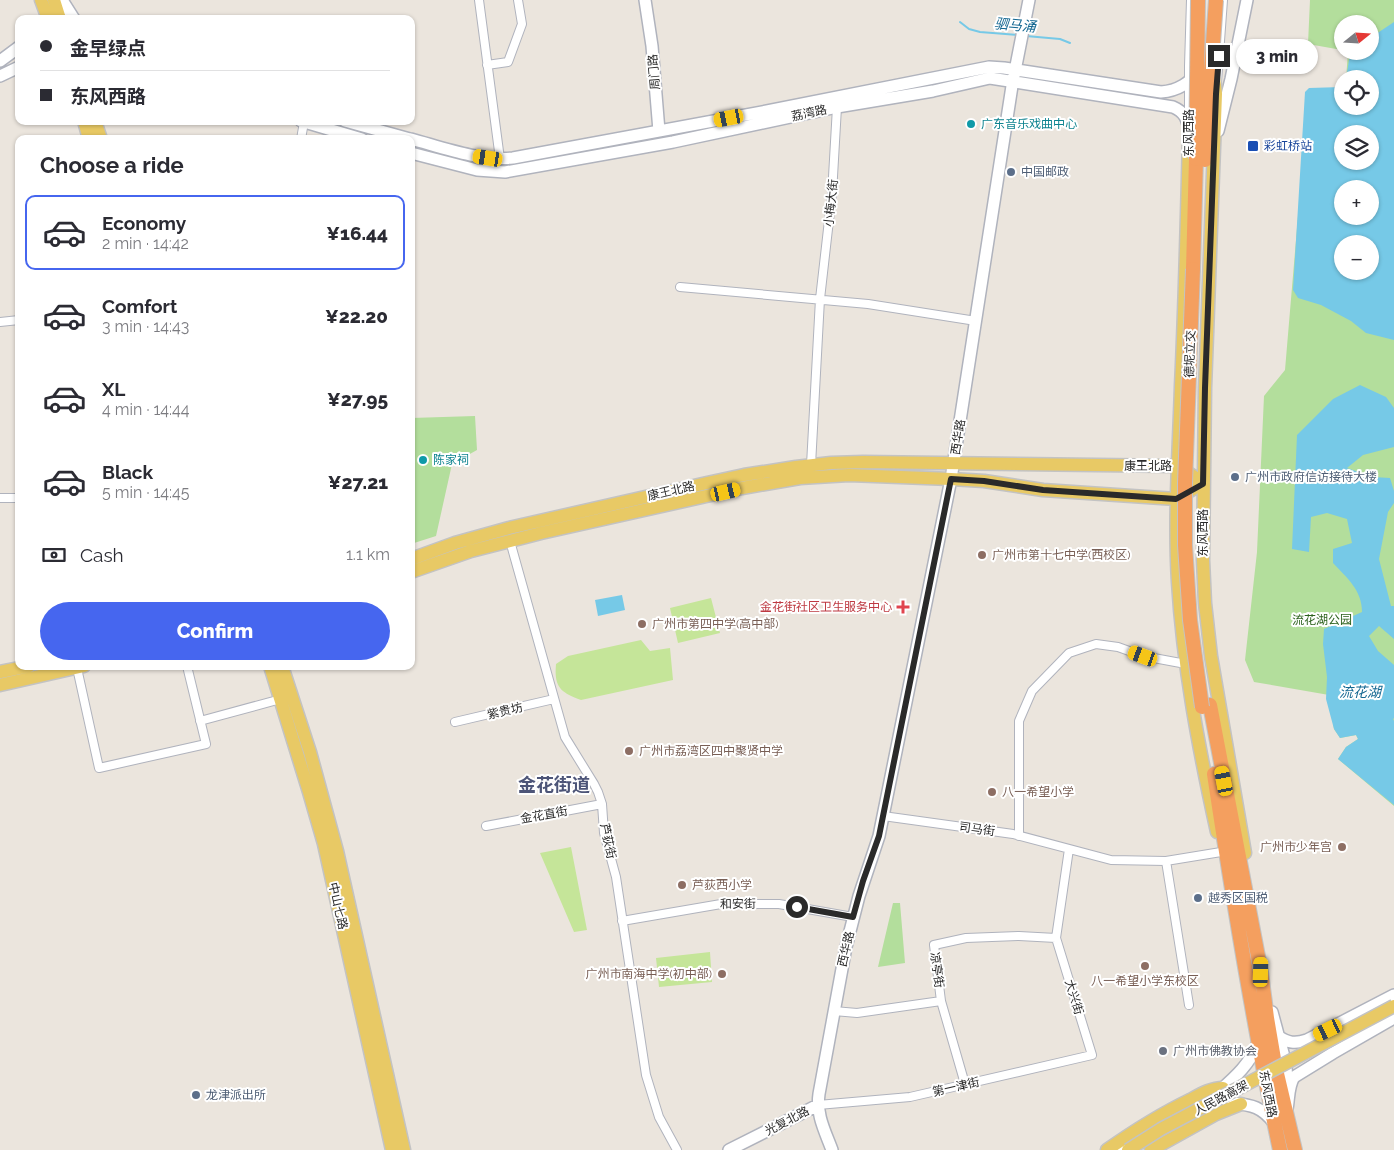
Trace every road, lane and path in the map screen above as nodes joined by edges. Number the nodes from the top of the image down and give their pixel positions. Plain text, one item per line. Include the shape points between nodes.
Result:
1 (40, 0) edge
2 (54, 0) edge
3 (62, 0) edge
4 (478, 0) edge
5 (518, 0) edge
6 (645, 0) edge
7 (1029, 0) edge
8 (1191, 0) edge
9 (1198, 0) edge
10 (1204, 0) edge
11 (1210, 0) edge
12 (1216, 0) edge
13 (1223, 0) edge
14 (1247, 0) edge
15 (41, 15) edge
16 (46, 15) edge
17 (59, 15) edge
18 (71, 15) edge
19 (15, 50) edge
20 (1201, 59) junction
21 (0, 62) edge
22 (15, 64) edge
23 (487, 65) junction
24 (15, 67) edge
25 (1016, 70) junction
26 (990, 73) junction
27 (0, 76) edge
28 (1013, 82) junction
29 (1189, 82) junction
30 (1216, 94) junction
31 (838, 107) junction
32 (313, 125) edge
33 (360, 125) edge
34 (659, 131) junction
35 (348, 135) edge
36 (396, 135) edge
37 (1189, 136) junction
38 (415, 140) edge
39 (1214, 142) junction
40 (660, 144) junction
41 (415, 154) edge
42 (500, 159) junction
43 (1185, 284) junction
44 (1209, 285) junction
45 (680, 287) dead end
46 (820, 299) junction
47 (15, 320) edge
48 (976, 321) junction
49 (0, 322) edge
50 (1181, 387) junction
51 (1205, 388) junction
52 (924, 463) junction
53 (954, 463) junction
54 (811, 465) junction
55 (1178, 466) junction
56 (923, 478) junction
57 (951, 479) junction
58 (1203, 484) junction
59 (0, 498) edge
60 (15, 498) edge
61 (1176, 499) junction
62 (510, 541) junction
63 (415, 558) edge
64 (1177, 560) junction
65 (1203, 560) junction
66 (415, 571) edge
67 (1186, 664) junction
68 (15, 669) edge
69 (67, 670) edge
70 (81, 670) edge
71 (188, 670) edge
72 (271, 670) edge
73 (283, 670) edge
74 (0, 672) edge
75 (0, 685) edge
76 (281, 699) junction
77 (554, 699) junction
78 (1206, 706) junction
79 (200, 721) junction
80 (456, 722) dead end
81 (602, 804) junction
82 (882, 816) junction
83 (486, 826) dead end
84 (1019, 836) junction
85 (1069, 849) junction
86 (1221, 852) junction
87 (1166, 861) junction
88 (1231, 890) junction
89 (853, 917) junction
90 (622, 921) junction
91 (1056, 938) junction
92 (1261, 972) junction
93 (1394, 995) edge
94 (941, 1001) junction
95 (1188, 1005) dead end
96 (1394, 1006) edge
97 (834, 1010) junction
98 (1394, 1018) edge
99 (1328, 1030) junction
100 (1278, 1036) junction
101 (1258, 1042) junction
102 (1333, 1053) junction
103 (1092, 1055) joint
104 (965, 1084) junction
105 (1223, 1088) junction
106 (1236, 1103) junction
107 (818, 1105) junction
108 (1287, 1113) junction
109 (1274, 1123) junction
110 (1153, 1149) edge
111 (392, 1150) edge
112 (404, 1150) edge
113 (677, 1150) edge
114 (729, 1150) edge
115 (832, 1150) edge
116 (1107, 1150) edge
117 (1119, 1150) edge
118 (1128, 1150) edge
119 (1138, 1150) edge
120 (1280, 1150) edge
121 (1295, 1150) edge

1 - 15 main road
1 - 16 main road
2 - 17 main road
3 - 18 main road
4 - 23 street
5 - 23 street via 522,24 508,62
6 - 34 main road, 周门路
7 - 25 main road, 西华路
8 - 29 street, 东风西路
9 - 78 highway, 德坭立交, bridge via 1185,530 1189,613
10 - 20 main road
11 - 30 main road via 1210,43
12 - 78 highway, 德坭立交, bridge via 1205,160 1193,530
13 - 30 street, 东风西路
14 - 39 main road
19 - 21 main road
20 - 29 main road
20 - 37 main road
21 - 22 main road
23 - 42 street
24 - 27 main road
25 - 26 main road, 荔湾路 via 996,66
25 - 28 main road, 西华路
25 - 29 main road, 荔湾路 via 1161,92 1169,92
26 - 28 main road, 荔湾路
26 - 31 main road, 荔湾路 via 933,91
26 - 34 main road, 荔湾路
28 - 37 main road, 荔湾路 via 1173,107 1188,120
28 - 48 main road, 西华路
29 - 37 street, 东风西路
30 - 39 main road, 东风西路
31 - 40 main road, 荔湾路
31 - 46 street, 小梅大街
32 - 35 main road
33 - 36 main road, 荔湾路
34 - 40 street, 周门路
34 - 42 main road, 荔湾路
37 - 43 main road, 东风西路
38 - 42 main road, 荔湾路 via 475,156
39 - 44 main road, 东风西路
40 - 41 main road, 荔湾路 via 505,172 477,170
43 - 44 main road
43 - 50 main road, 东风西路
44 - 51 main road, 东风西路
45 - 46 street
46 - 48 street
46 - 54 street, 小梅大街
47 - 49 street
48 - 53 main road, 西华路
50 - 51 main road
50 - 55 main road, 东风西路
51 - 58 main road, 东风西路
52 - 53 main road, 康王北路
52 - 54 main road, 康王北路
52 - 56 main road via 931,470
53 - 55 main road, 康王北路
53 - 57 main road, 西华路
54 - 63 main road, 康王北路 via 744,475 544,519 455,543
55 - 58 main road, 康王北路
55 - 61 main road, 东风西路
56 - 57 main road, 康王北路
56 - 62 main road, 康王北路 via 849,475 780,481
57 - 61 main road, 康王北路 via 1043,490
57 - 82 main road, 西华路
58 - 61 main road
58 - 65 main road, 东风西路
59 - 60 street
61 - 64 main road, 东风西路
62 - 66 main road, 康王北路
62 - 77 street, 芦荻街
64 - 65 main road
64 - 67 main road, 东风西路
65 - 92 main road, 东风西路 via 1211,656 1260,933
67 - 84 street via 1096,644 1069,653 1032,691 1019,721
67 - 86 main road, 东风西路
68 - 74 main road
69 - 75 main road
70 - 79 street via 99,768 206,744
71 - 79 street
72 - 76 main road, 中山七路
73 - 112 main road, 中山七路 via 337,851
76 - 79 street
76 - 111 main road, 中山七路 via 324,844
77 - 80 street, 紫贵坊
77 - 81 street, 芦荻街 via 565,737 594,784
78 - 88 highway, 东风西路
78 - 92 highway, 东风西路
81 - 83 street, 金花直街
81 - 90 street, 芦荻街 via 604,833 616,877
82 - 84 street, 司马街
82 - 89 main road, 西华路 via 879,836
84 - 85 street, 司马街
85 - 87 street, 司马街 via 1111,860
85 - 91 street
86 - 87 street, 司马街
86 - 88 main road, 东风西路
87 - 95 street
88 - 101 highway, 东风西路
89 - 90 street, 和安街 via 779,904 721,904
89 - 97 main road, 西华路
90 - 113 street, 芦荻街 via 646,1075 659,1117
91 - 94 street, 凉亭街 via 966,938 934,945
91 - 103 street, 大兴街
92 - 100 main road
92 - 108 highway, 东风西路 via 1275,1065
93 - 99 main road
94 - 97 street via 857,1013
94 - 104 street, 凉亭街
96 - 118 main road, 人民路高架, bridge via 1161,1129
97 - 107 main road, 西华路
98 - 102 main road
99 - 100 main road via 1298,1043 1290,1043
99 - 102 main road via 1321,1035 1320,1042 1326,1052
100 - 108 main road via 1288,1079
101 - 105 main road via 1248,1063
101 - 109 highway, 东风西路
102 - 108 main road via 1291,1081
103 - 104 street, 第一津街
104 - 107 street, 第一津街 via 910,1097
105 - 106 main road
105 - 116 main road via 1206,1092 1163,1114
105 - 117 main road
106 - 109 main road via 1254,1106
106 - 110 main road
106 - 119 main road via 1204,1113
107 - 114 main road, 光复北路
107 - 115 main road, 西华路 via 819,1118
108 - 121 highway, 东风西路
109 - 120 highway, 东风西路

